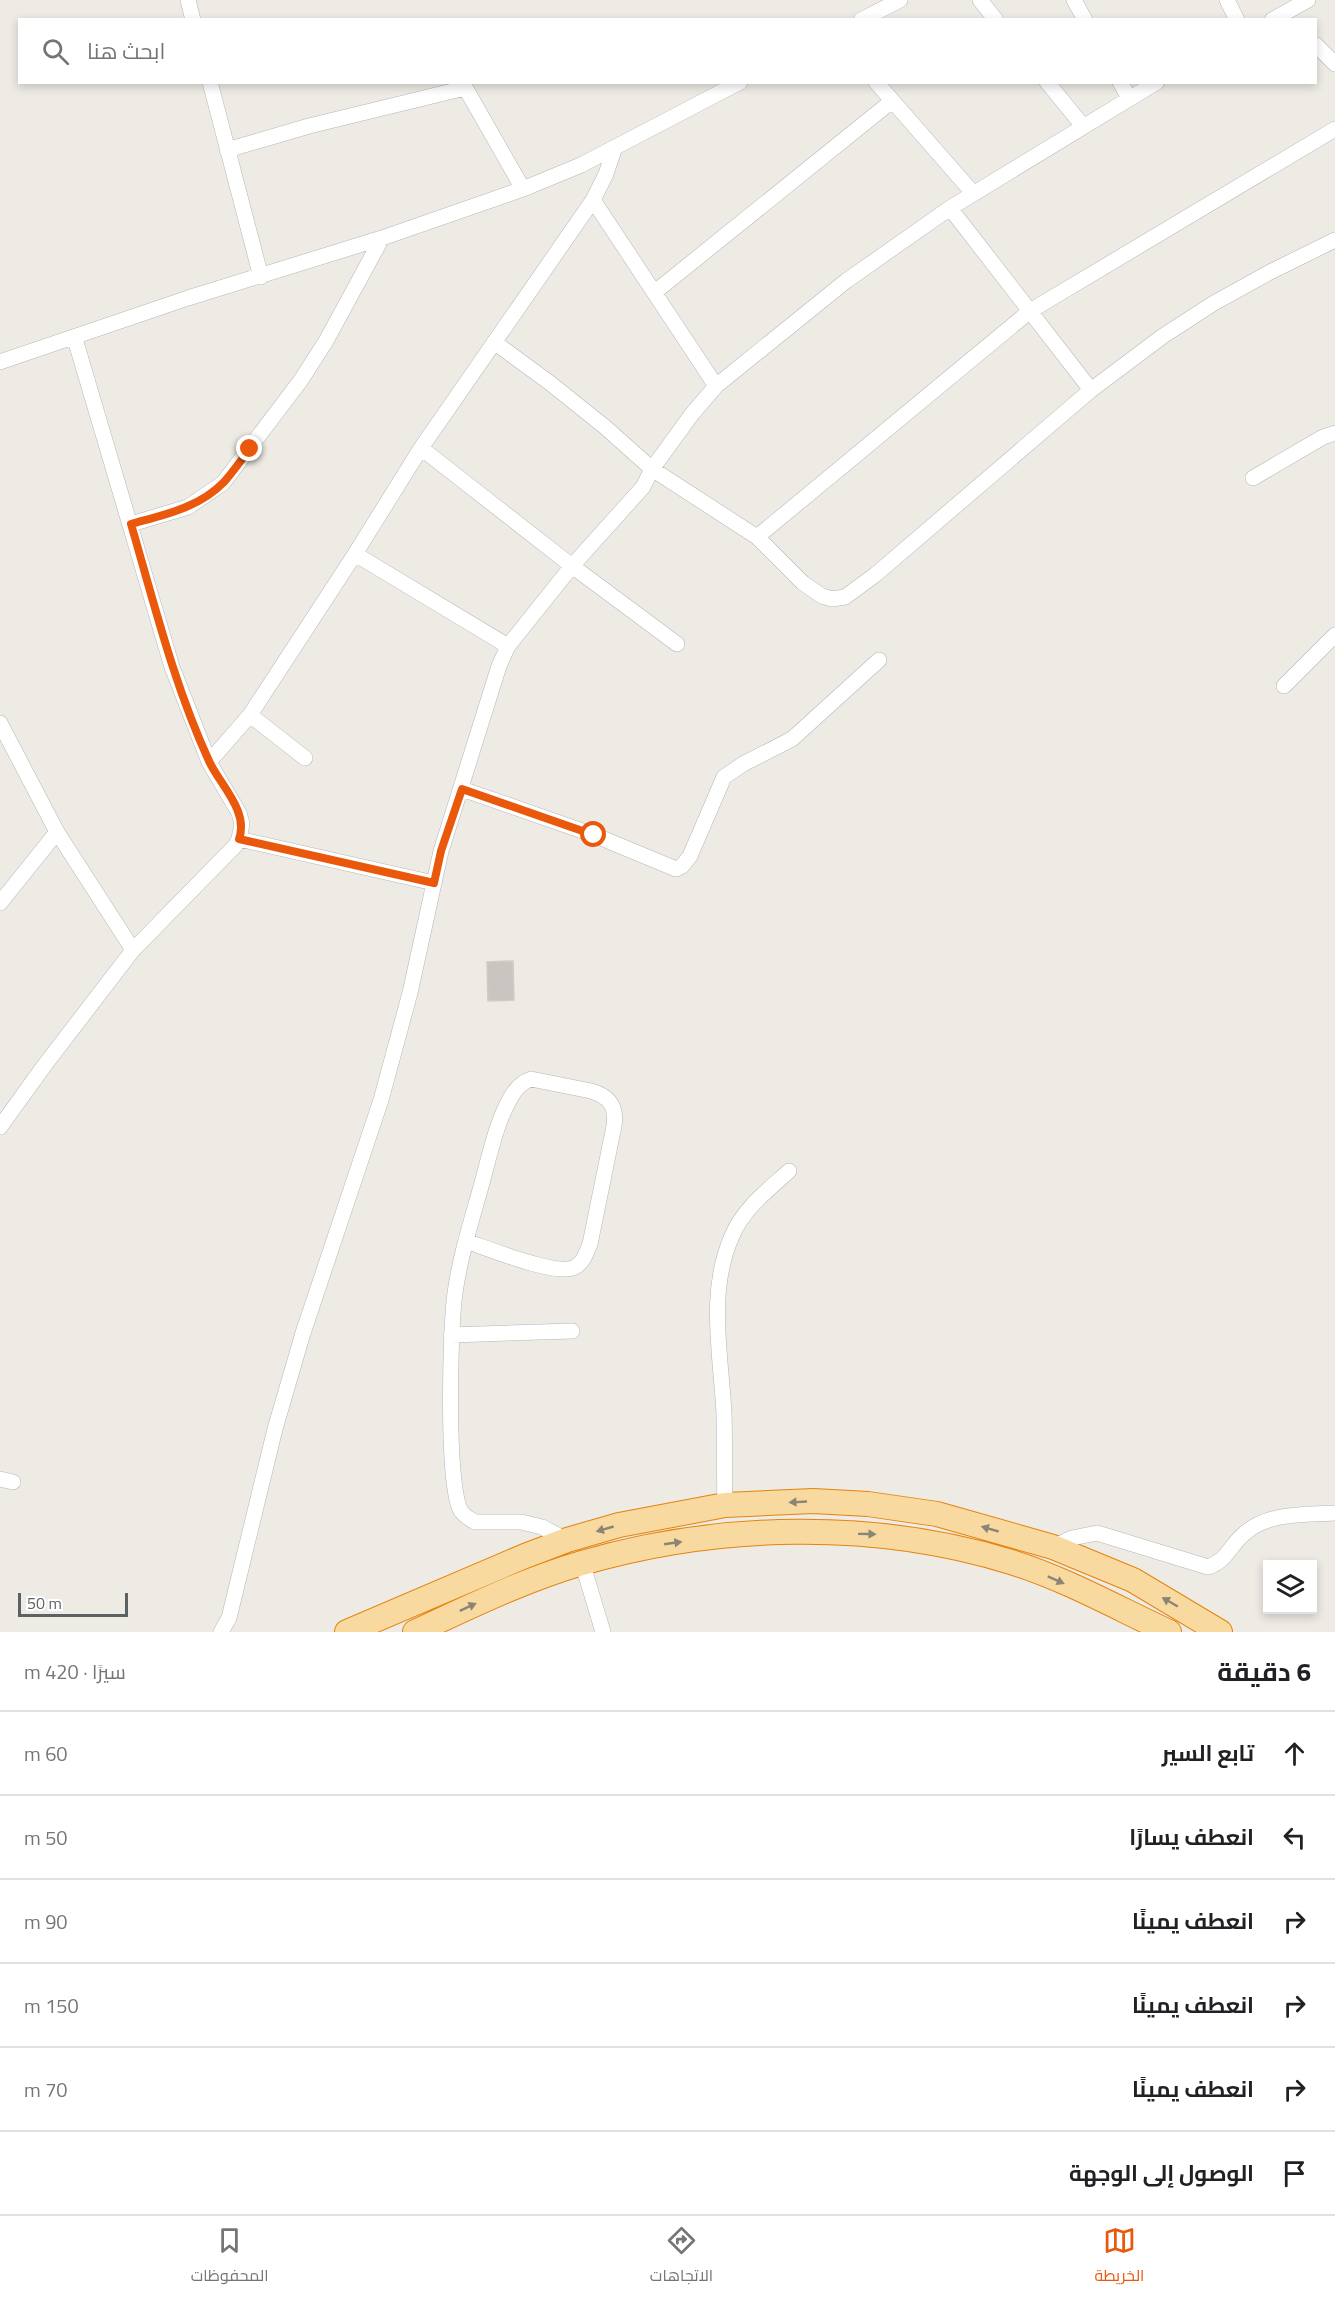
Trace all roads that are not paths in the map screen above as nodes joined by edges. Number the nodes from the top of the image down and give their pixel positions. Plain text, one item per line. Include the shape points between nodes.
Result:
1 (188, 0) edge
2 (900, 0) edge
3 (980, 0) edge
4 (1074, 0) edge
5 (1227, 0) edge
6 (1308, 0) edge
7 (192, 18) edge
8 (865, 18) edge
9 (994, 18) edge
10 (1084, 18) edge
11 (1236, 18) edge
12 (1281, 18) edge
13 (1317, 46) edge
14 (1335, 64) edge
15 (210, 84) edge
16 (736, 84) edge
17 (878, 84) edge
18 (1049, 84) edge
19 (1121, 84) edge
20 (1154, 84) edge
21 (464, 85) edge
22 (1129, 98) junction
23 (892, 101) junction
24 (1083, 126) junction
25 (1335, 129) edge
26 (615, 147) junction
27 (227, 150) junction
28 (523, 189) junction
29 (973, 194) junction
30 (593, 200) junction
31 (950, 207) junction
32 (382, 238) junction
33 (1335, 240) edge
34 (261, 277) junction
35 (655, 292) junction
36 (1030, 311) junction
37 (75, 339) junction
38 (494, 342) junction
39 (0, 362) edge
40 (716, 386) junction
41 (1091, 390) junction
42 (1335, 433) edge
43 (421, 448) junction
44 (652, 469) junction
45 (1253, 478) dead end
46 (131, 524) junction
47 (757, 537) junction
48 (355, 554) junction
49 (572, 566) junction
50 (1335, 635) edge
51 (677, 644) dead end
52 (508, 646) junction
53 (879, 660) dead end
54 (1284, 686) dead end
55 (250, 715) junction
56 (0, 723) edge
57 (305, 758) dead end
58 (209, 762) junction
59 (462, 789) junction
60 (57, 832) junction
61 (239, 839) junction
62 (434, 883) junction
63 (0, 903) edge
64 (133, 950) junction
65 (0, 1127) edge
66 (789, 1171) dead end
67 (466, 1241) junction
68 (572, 1331) dead end
69 (451, 1335) junction
70 (725, 1505) junction
71 (1335, 1513) edge
72 (567, 1540) junction
73 (1053, 1547) junction
74 (582, 1562) junction
75 (222, 1632) edge
76 (348, 1632) edge
77 (415, 1632) edge
78 (603, 1632) edge
79 (1169, 1632) edge
80 (1220, 1632) edge

1 - 7 street
2 - 8 street
3 - 9 street
4 - 10 street
5 - 11 street
6 - 12 street
13 - 14 street
15 - 27 street
16 - 26 street
17 - 23 street
18 - 24 street
19 - 22 street
20 - 22 street
21 - 27 street
21 - 28 street
22 - 24 street
23 - 29 street
23 - 35 street
24 - 29 street
25 - 36 street
26 - 28 street
26 - 30 street
27 - 34 street
28 - 32 street
29 - 31 street
30 - 35 street
30 - 38 street
31 - 36 street
31 - 40 street via 846,281
32 - 34 street
32 - 46 street via 327,341 223,483 188,507
33 - 41 street via 1214,303
34 - 37 street
35 - 40 street
36 - 41 street
36 - 47 street
37 - 39 street
37 - 46 street
38 - 43 street
38 - 44 street via 550,383
40 - 44 street
41 - 47 street via 845,597 822,596
42 - 45 street
43 - 48 street
43 - 49 street
44 - 47 street
44 - 49 street via 643,487
46 - 58 street via 172,667
48 - 52 street
48 - 55 street
49 - 51 street
49 - 52 street
50 - 54 street
52 - 59 street
53 - 59 street via 792,739 724,777 690,856 676,869 594,835
55 - 57 street
55 - 58 street
56 - 60 street
58 - 61 street via 239,813
59 - 62 street
60 - 63 street
60 - 64 street
61 - 62 street
61 - 64 street
62 - 75 street via 381,1100 303,1333
64 - 65 street
66 - 70 street via 754,1203 732,1234 723,1261 717,1314
67 - 67 street via 539,1265 569,1270 577,1266 590,1244 614,1126 610,1101 591,1090 531,1079 523,1082 511,1096 500,1122
67 - 69 street
68 - 69 street
69 - 72 street via 454,1474 460,1510 475,1522 521,1522
70 -> 72 highway via 619,1525
73 -> 70 highway via 937,1514 868,1504 813,1501
71 - 73 street via 1290,1515 1257,1524 1243,1534 1227,1557 1208,1567 1097,1533
72 - 76 highway
80 -> 73 highway via 1133,1580
77 -> 74 highway
74 - 78 street
74 -> 79 highway via 654,1546 757,1532 880,1535 1012,1562

